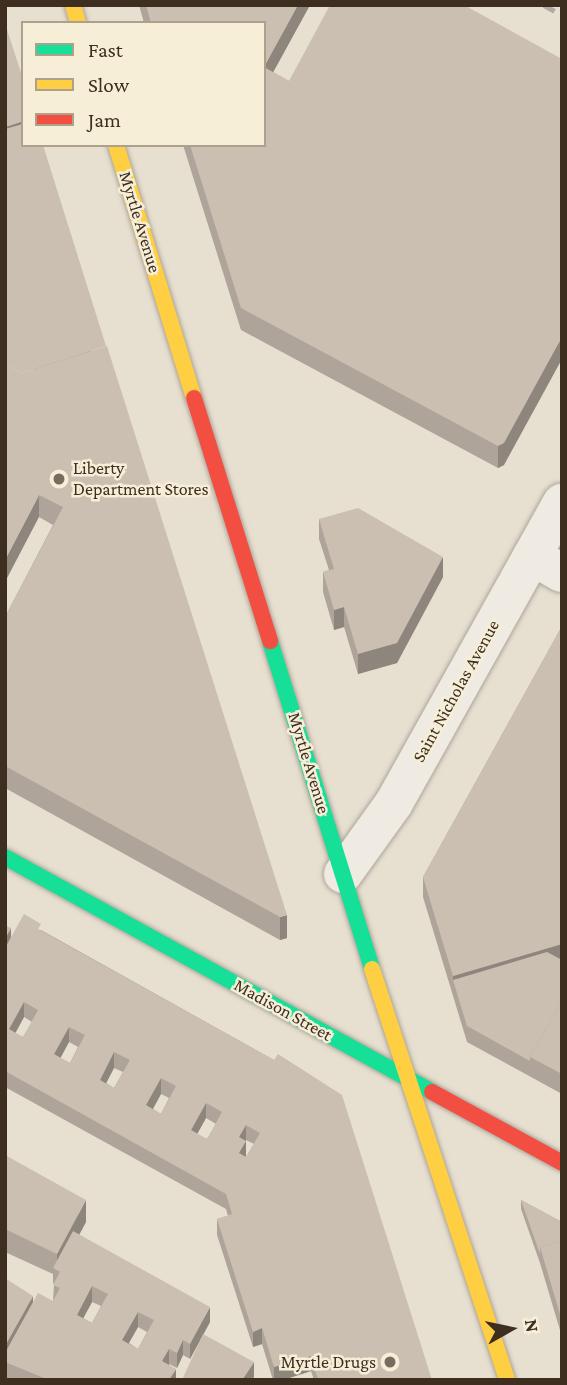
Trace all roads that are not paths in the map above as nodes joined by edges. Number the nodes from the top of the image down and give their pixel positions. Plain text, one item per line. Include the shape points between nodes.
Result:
1 (117, 147) edge
2 (562, 503) edge
3 (547, 564) edge
4 (5, 857) edge
5 (344, 874) junction
6 (405, 1077) junction
7 (562, 1163) edge
8 (507, 1380) edge

1 - 5 main road, Myrtle Avenue
2 - 3 street, Saint Nicholas Avenue
3 - 5 street, Saint Nicholas Avenue
4 - 6 main road, Madison Street
5 - 6 main road, Myrtle Avenue
6 - 7 main road, Madison Street
6 - 8 main road, Myrtle Avenue

